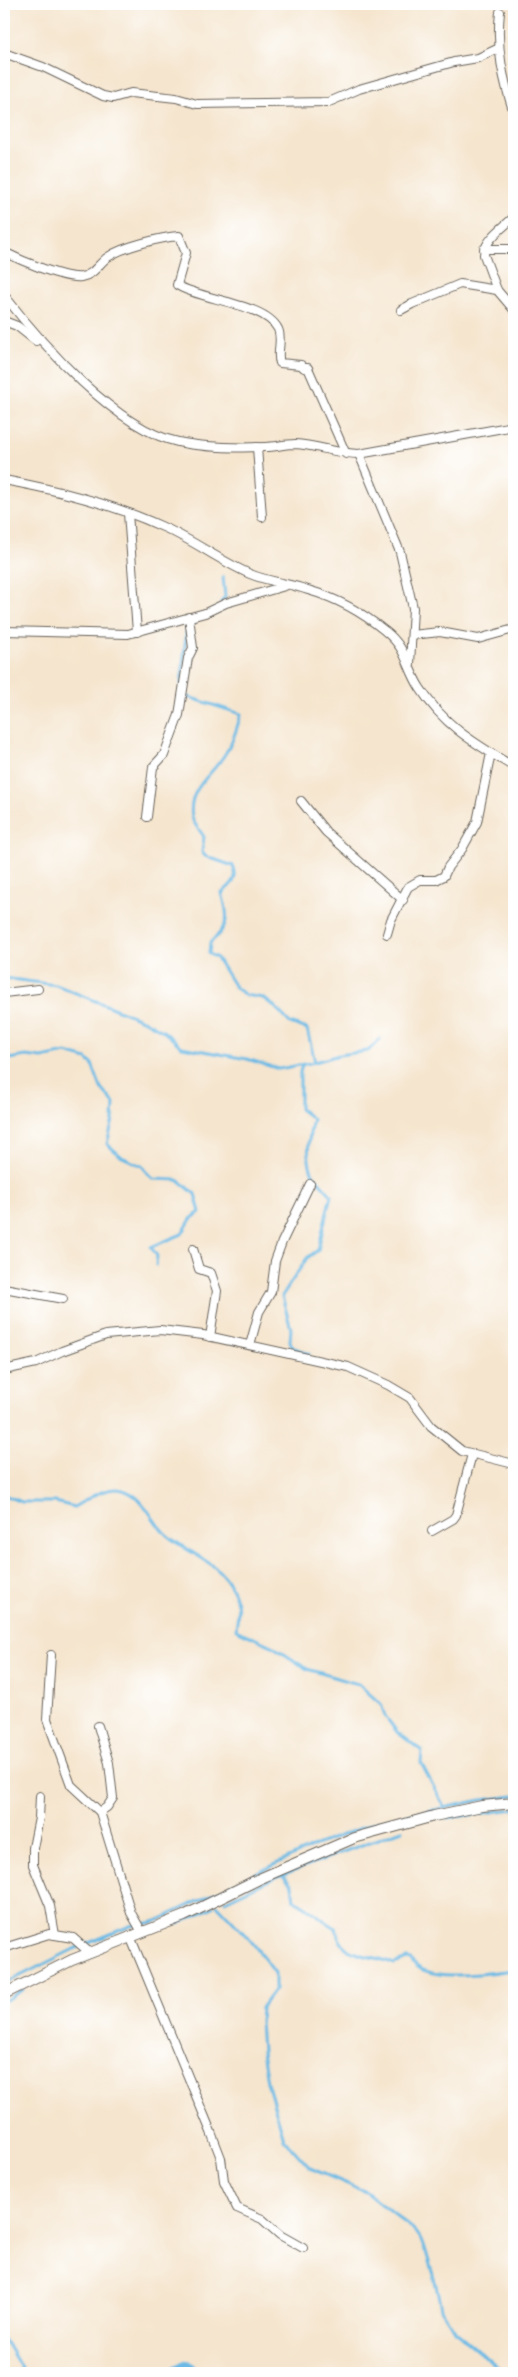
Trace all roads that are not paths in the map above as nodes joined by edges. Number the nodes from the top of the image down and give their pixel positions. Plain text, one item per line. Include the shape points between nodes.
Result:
1 (500, 12) dead end
2 (499, 48) junction
3 (4, 53) edge
4 (514, 113) edge
5 (514, 217) edge
6 (514, 249) edge
7 (484, 250) junction
8 (4, 252) edge
9 (497, 290) junction
10 (4, 295) edge
11 (400, 310) dead end
12 (514, 310) edge
13 (4, 321) edge
14 (54, 355) junction
15 (514, 426) edge
16 (257, 447) junction
17 (346, 454) junction
18 (359, 454) junction
19 (4, 480) edge
20 (128, 512) junction
21 (262, 517) dead end
22 (287, 585) junction
23 (189, 617) junction
24 (514, 629) edge
25 (4, 631) edge
26 (137, 632) junction
27 (412, 635) junction
28 (410, 667) junction
29 (491, 753) junction
30 (514, 767) edge
31 (301, 801) dead end
32 (147, 817) dead end
33 (403, 900) junction
34 (388, 934) dead end
35 (38, 989) dead end
36 (4, 993) edge
37 (310, 1184) dead end
38 (193, 1249) dead end
39 (4, 1288) edge
40 (62, 1299) dead end
41 (210, 1337) junction
42 (250, 1345) junction
43 (4, 1370) edge
44 (472, 1454) junction
45 (514, 1464) edge
46 (432, 1531) dead end
47 (51, 1655) dead end
48 (98, 1726) dead end
49 (40, 1796) dead end
50 (514, 1803) edge
51 (100, 1812) junction
52 (142, 1932) junction
53 (55, 1935) junction
54 (130, 1936) junction
55 (4, 1948) edge
56 (90, 1953) junction
57 (4, 1994) edge
58 (303, 2248) dead end

1 - 2 street
2 - 3 street via 478,58 359,89 329,102 220,105 131,93 113,98 103,96 44,66
2 - 4 street via 503,80
5 - 7 street
6 - 7 street
7 - 9 street
8 - 17 street via 37,266 81,277 94,272 110,256 124,250 179,236 186,253 177,285 189,293 236,304 274,324 279,333 280,363 308,368
9 - 11 street via 460,284
9 - 12 street
10 - 14 street
13 - 14 street via 17,326
14 - 16 street via 102,398 157,436 219,447
15 - 18 street
16 - 17 street via 296,444
16 - 21 street
17 - 18 street
18 - 27 street via 400,552 413,608
19 - 20 street via 44,487
20 - 22 street via 250,574
20 - 26 street
22 - 23 street
22 - 28 street via 308,589 338,602 386,631 402,646
23 - 26 street
23 - 32 street via 193,648 188,658 179,714 164,755 152,766
24 - 27 street via 478,639 440,632
25 - 26 street via 116,635
27 - 28 street
28 - 29 street via 419,687 441,716 470,741
29 - 30 street
29 - 33 street via 478,822 462,849 444,876 413,882
31 - 33 street via 326,832
33 - 34 street via 391,920
35 - 36 street
37 - 42 street via 282,1242 275,1261 271,1292 259,1312
38 - 41 street via 199,1269 211,1273 216,1284
39 - 40 street
41 - 42 street
41 - 43 street via 160,1330 106,1335 36,1363
42 - 44 street via 348,1367 388,1385 410,1398 431,1426 451,1444
44 - 45 street
44 - 46 street via 456,1515
47 - 51 street via 47,1719 71,1785
48 - 51 street via 109,1762 113,1798
49 - 53 street via 33,1865 50,1906
50 - 52 street via 434,1816 354,1838
51 - 52 street via 131,1913
52 - 54 street
53 - 55 street
53 - 56 street via 78,1941
54 - 56 street
54 - 58 street via 221,2158 230,2196 237,2208 262,2219 280,2235
56 - 57 street

